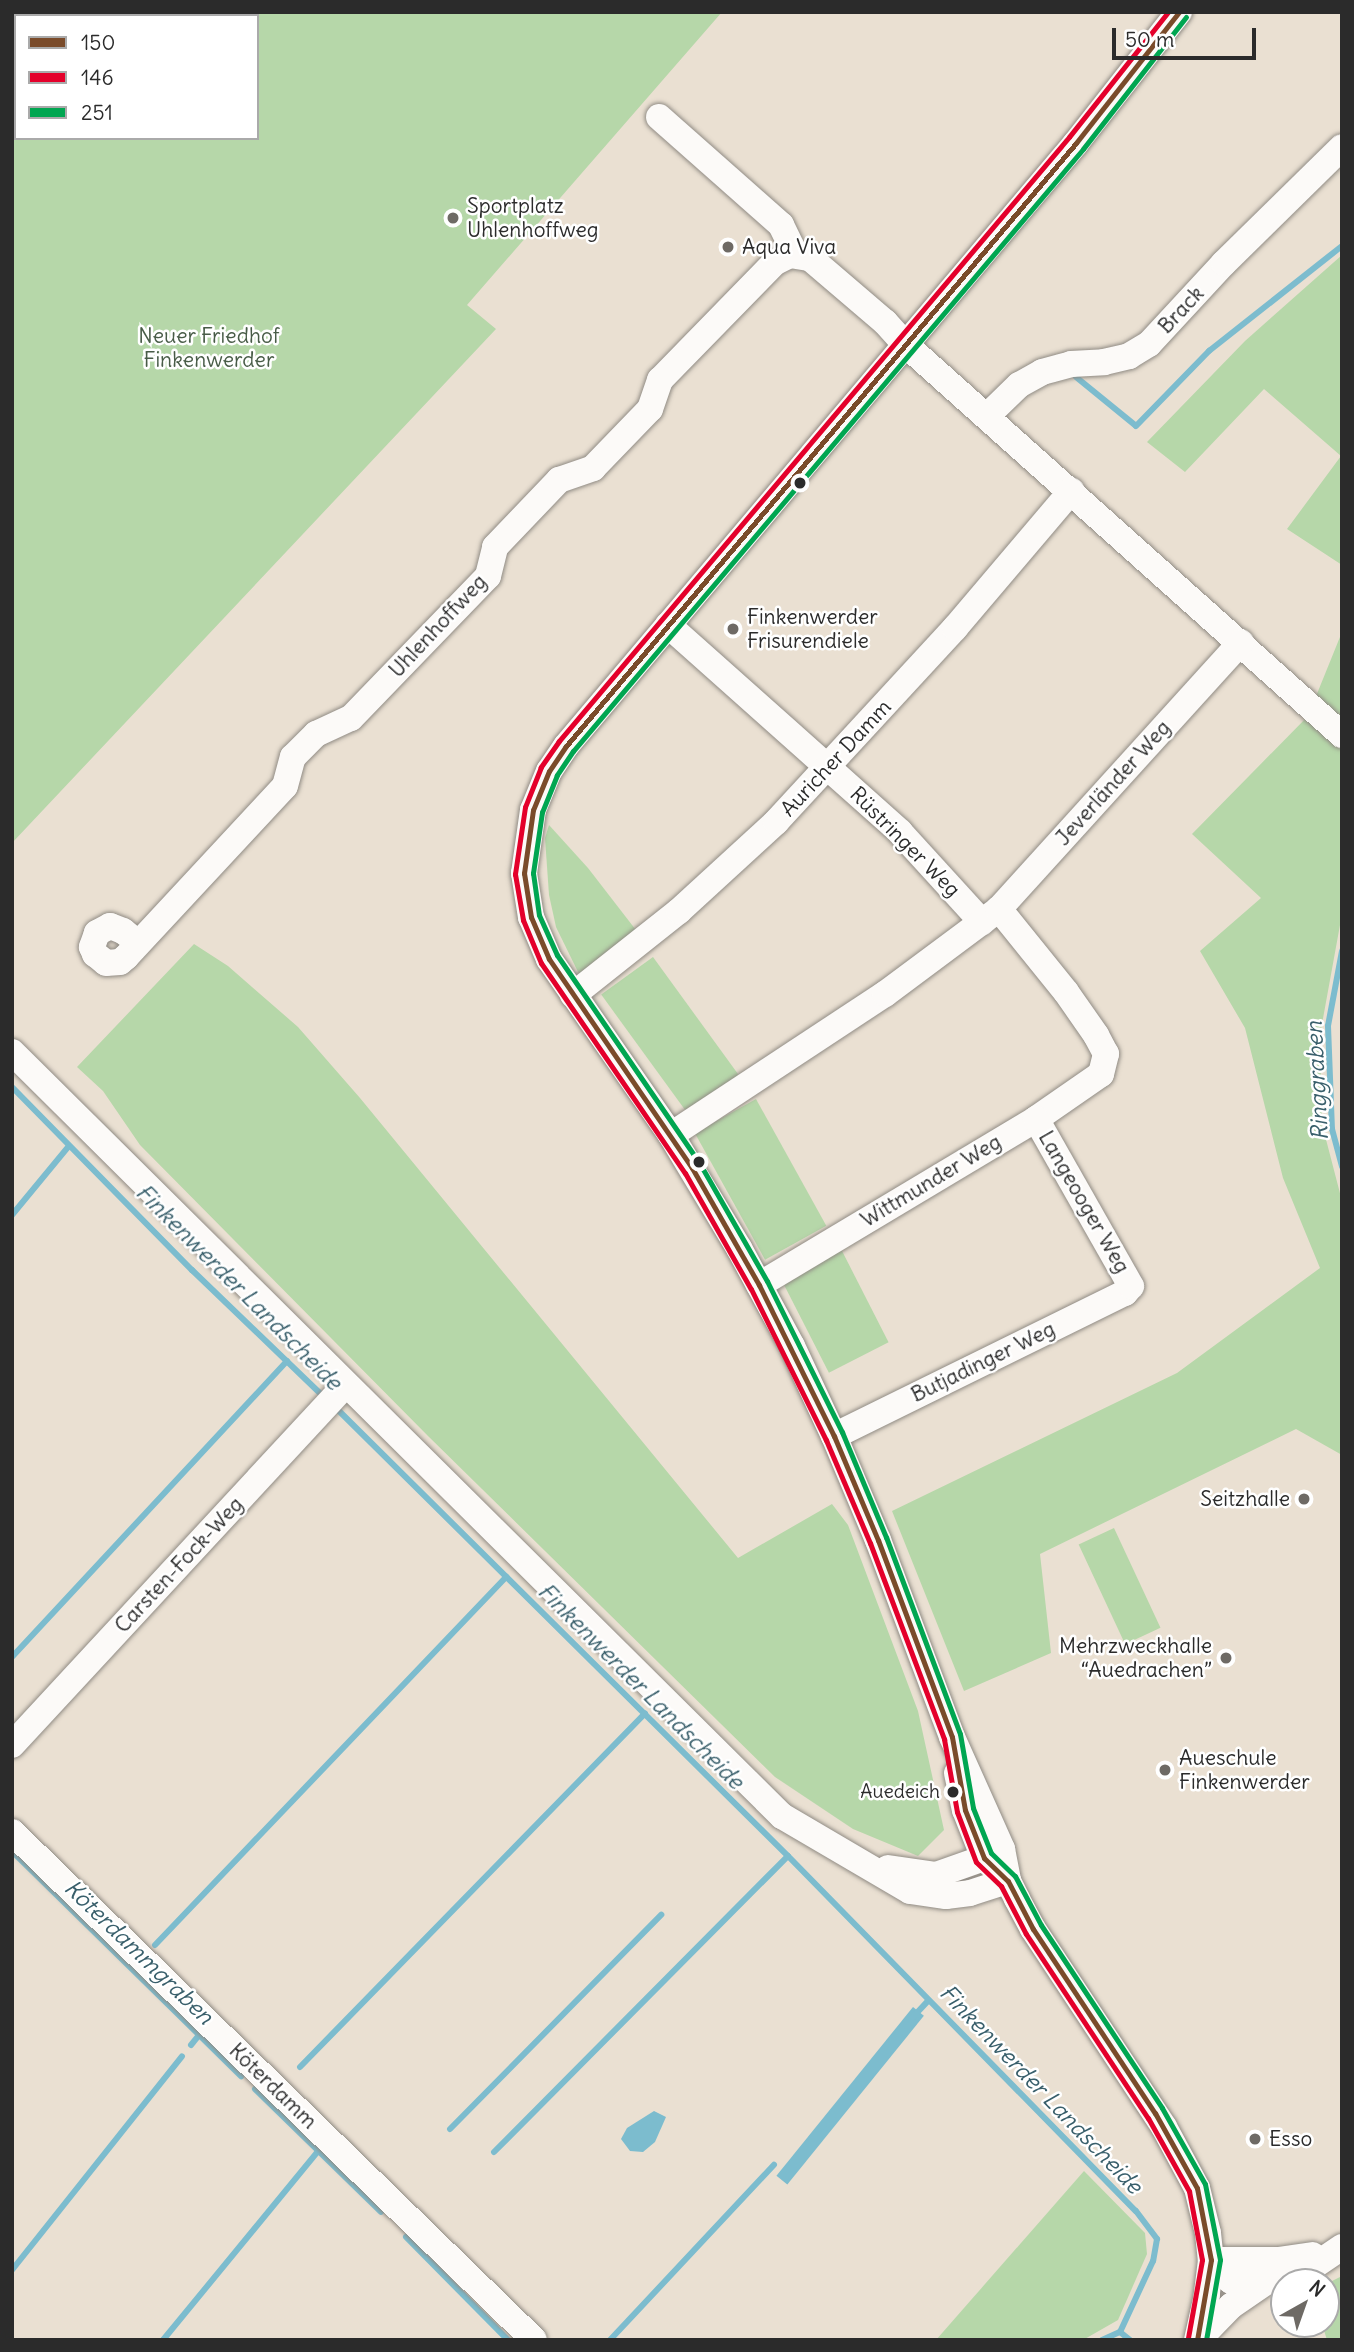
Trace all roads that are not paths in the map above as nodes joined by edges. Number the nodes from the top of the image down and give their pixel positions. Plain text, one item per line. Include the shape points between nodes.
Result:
1 (1179, 12) edge
2 (659, 117) dead end
3 (1342, 147) edge
4 (795, 254) junction
5 (906, 345) junction
6 (987, 416) junction
7 (1071, 491) junction
8 (668, 625) junction
9 (1241, 642) junction
10 (1342, 735) edge
11 (829, 767) junction
12 (990, 916) junction
13 (138, 943) dead end
14 (573, 995) junction
15 (12, 1052) edge
16 (1036, 1119) junction
17 (671, 1135) junction
18 (759, 1285) junction
19 (1130, 1286) joint
20 (334, 1397) junction
21 (834, 1436) junction
22 (952, 1737) junction
23 (12, 1745) edge
24 (12, 1832) edge
25 (853, 1858) junction
26 (984, 1858) junction
27 (1008, 1881) junction
28 (1342, 2245) edge
29 (1210, 2260) junction
30 (1266, 2282) junction
31 (534, 2340) edge
32 (1198, 2340) edge

1 - 5 street via 1076,144
2 - 4 street via 781,225
3 - 6 street, Brack via 1149,344 1129,356 1042,372 1019,385
4 - 5 street via 810,258
4 - 13 street, Uhlenhoffweg via 774,263 665,375 650,409 593,468 559,480 495,547 488,576 351,718 317,734 293,757 285,786
5 - 6 street
5 - 8 street
6 - 7 street
7 - 9 street
7 - 11 street, Auricher Damm
8 - 11 street, Rüstringer Weg
8 - 14 street via 560,755 530,821 524,873 531,917 549,959
9 - 10 street
9 - 12 street, Jeverländer Weg
11 - 12 street, Rüstringer Weg
11 - 14 street, Auricher Damm via 717,878
12 - 16 street, Wittmunder Weg via 1066,992 1106,1054 1101,1074
12 - 17 street, Jeverländer Weg via 886,994
14 - 17 street
15 - 20 street
16 - 18 street, Wittmunder Weg
16 - 19 street, Langeooger Weg
17 - 18 street
18 - 21 street
19 - 21 street, Butjadinger Weg via 1125,1293
20 - 23 street, Carsten-Fock-Weg
20 - 25 street via 759,1797
21 - 22 street
22 - 26 street via 965,1810
22 - 27 street via 1002,1849
24 - 31 street, Köterdamm
25 - 26 street via 899,1871 936,1875
25 - 27 street via 888,1881 930,1895 970,1893
26 - 27 street
27 - 29 street via 1033,1929 1160,2120 1197,2188
28 - 29 street via 1297,2258
28 - 30 street via 1308,2270
29 - 30 street via 1231,2281
29 - 32 street
30 - 32 street via 1231,2306

